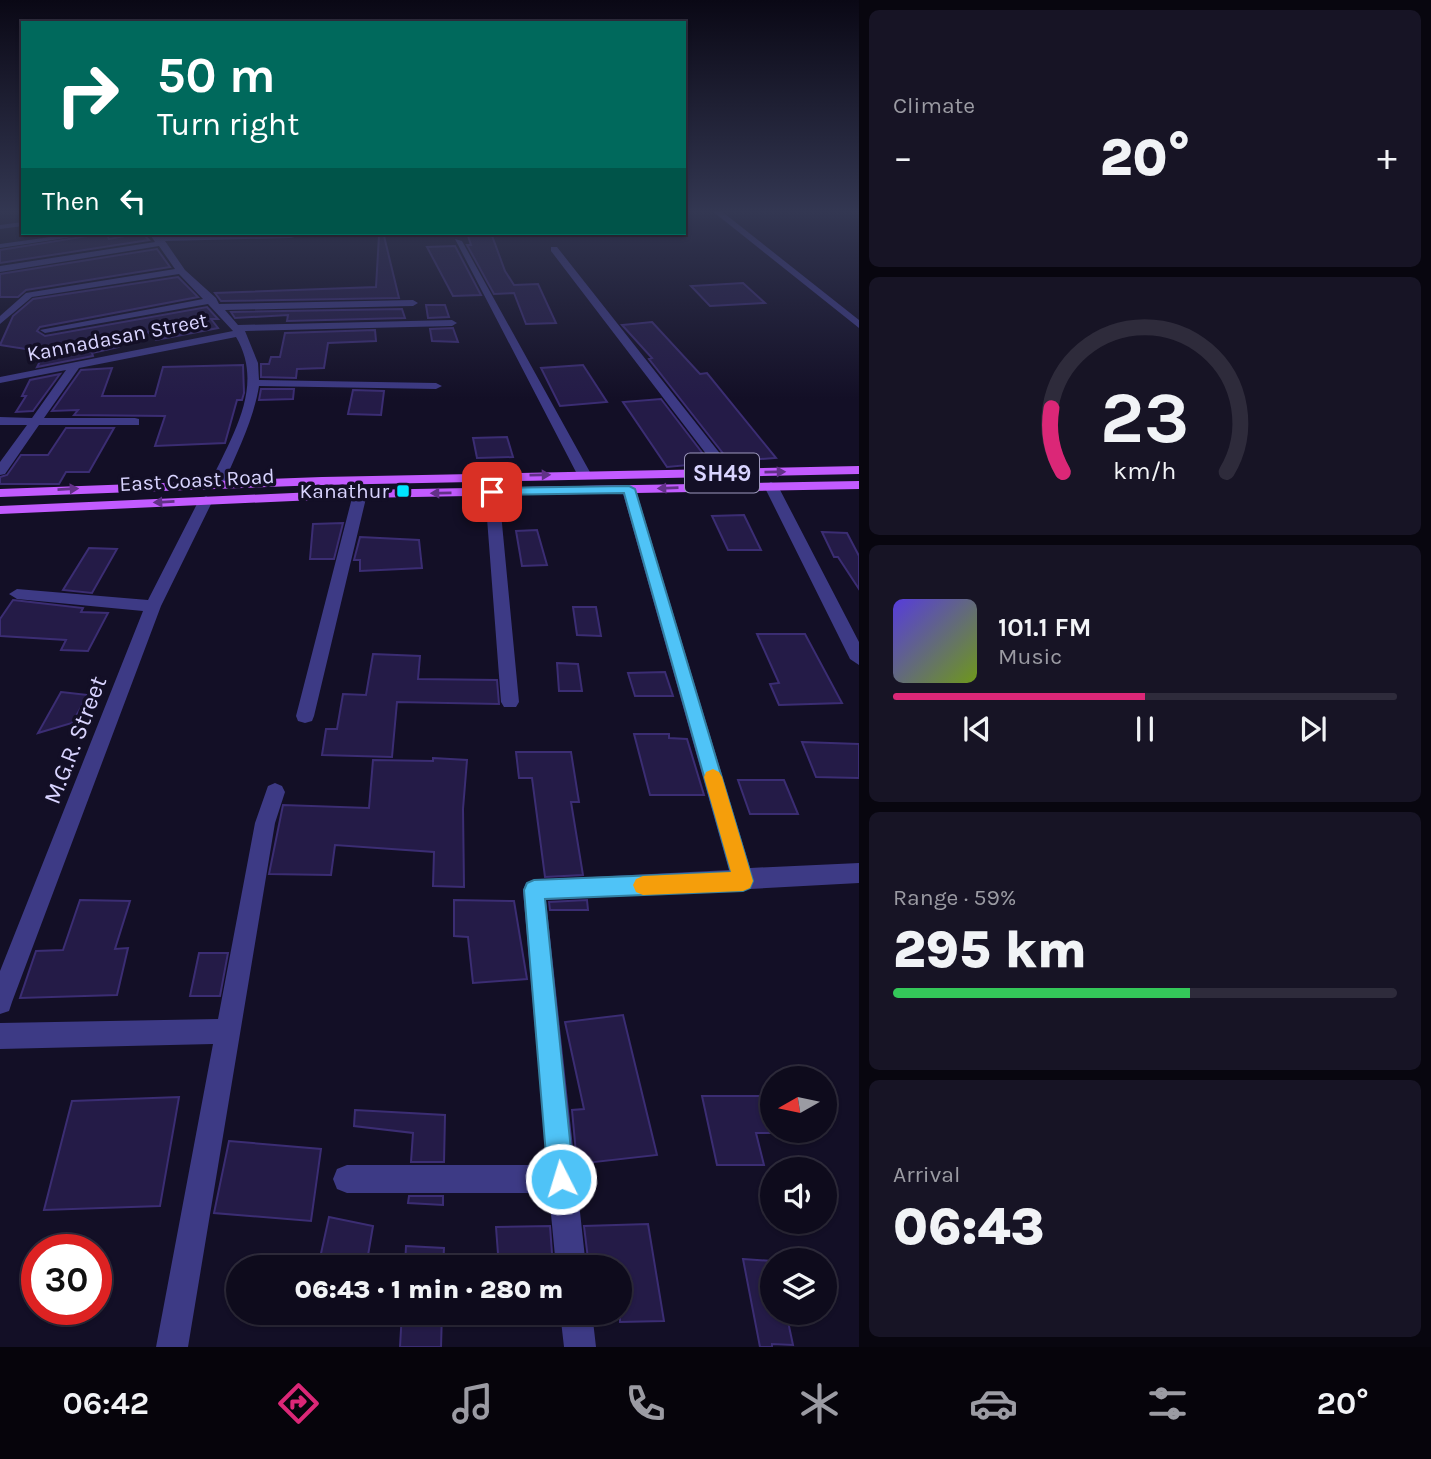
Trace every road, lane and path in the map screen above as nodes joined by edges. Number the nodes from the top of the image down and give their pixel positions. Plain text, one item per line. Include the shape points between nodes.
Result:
1 (169, 273) edge
2 (183, 273) edge
3 (475, 273) edge
4 (573, 273) edge
5 (794, 273) edge
6 (216, 303) junction
7 (413, 303) dead end
8 (0, 321) edge
9 (452, 323) dead end
10 (859, 325) edge
11 (45, 330) dead end
12 (239, 331) junction
13 (75, 366) junction
14 (0, 380) edge
15 (254, 383) junction
16 (436, 386) dead end
17 (0, 421) edge
18 (36, 421) junction
19 (135, 422) dead end
20 (859, 470) edge
21 (0, 471) edge
22 (728, 472) junction
23 (584, 474) junction
24 (771, 485) junction
25 (859, 485) edge
26 (629, 489) junction
27 (492, 492) junction
28 (0, 493) edge
29 (211, 493) junction
30 (360, 494) junction
31 (0, 510) edge
32 (17, 594) dead end
33 (153, 606) junction
34 (859, 659) edge
35 (510, 702) dead end
36 (305, 716) dead end
37 (275, 792) dead end
38 (859, 873) edge
39 (743, 881) junction
40 (0, 1002) edge
41 (228, 1031) junction
42 (0, 1036) edge
43 (347, 1178) dead end
44 (561, 1179) junction
45 (570, 1255) edge
46 (577, 1325) edge
47 (172, 1347) edge
48 (580, 1347) edge

1 - 8 street via 26,296
2 - 6 street
3 - 23 street
4 - 22 street
5 - 10 street
6 - 7 street
6 - 11 street
6 - 12 street
9 - 12 street, Kannadasan Street
12 - 13 street, Kannadasan Street
12 - 15 street via 248,345
13 - 14 street, Kannadasan Street
13 - 18 street
15 - 16 street
15 - 29 street, M.G.R. Street via 247,417
17 - 18 street
18 - 19 street
18 - 21 street
22 -> 20 main road, East Coast Road / SH49
22 - 23 main road, East Coast Road / SH49
29 -> 23 main road, East Coast Road / SH49
24 - 25 main road, East Coast Road / SH49
24 -> 26 main road, East Coast Road / SH49
24 - 34 street
26 - 27 main road, East Coast Road / SH49
26 - 39 street
27 -> 30 main road, East Coast Road / SH49
27 - 35 street
28 -> 29 main road, East Coast Road / SH49
29 - 30 main road, East Coast Road / SH49
29 -> 31 main road, East Coast Road / SH49
29 - 33 street, M.G.R. Street
30 - 36 street
32 - 33 street
33 - 40 street, M.G.R. Street
37 - 41 street via 265,823
38 - 39 street
39 - 44 street via 534,890
41 - 42 street
41 - 47 street
43 - 44 street
44 - 45 street
46 - 48 street

